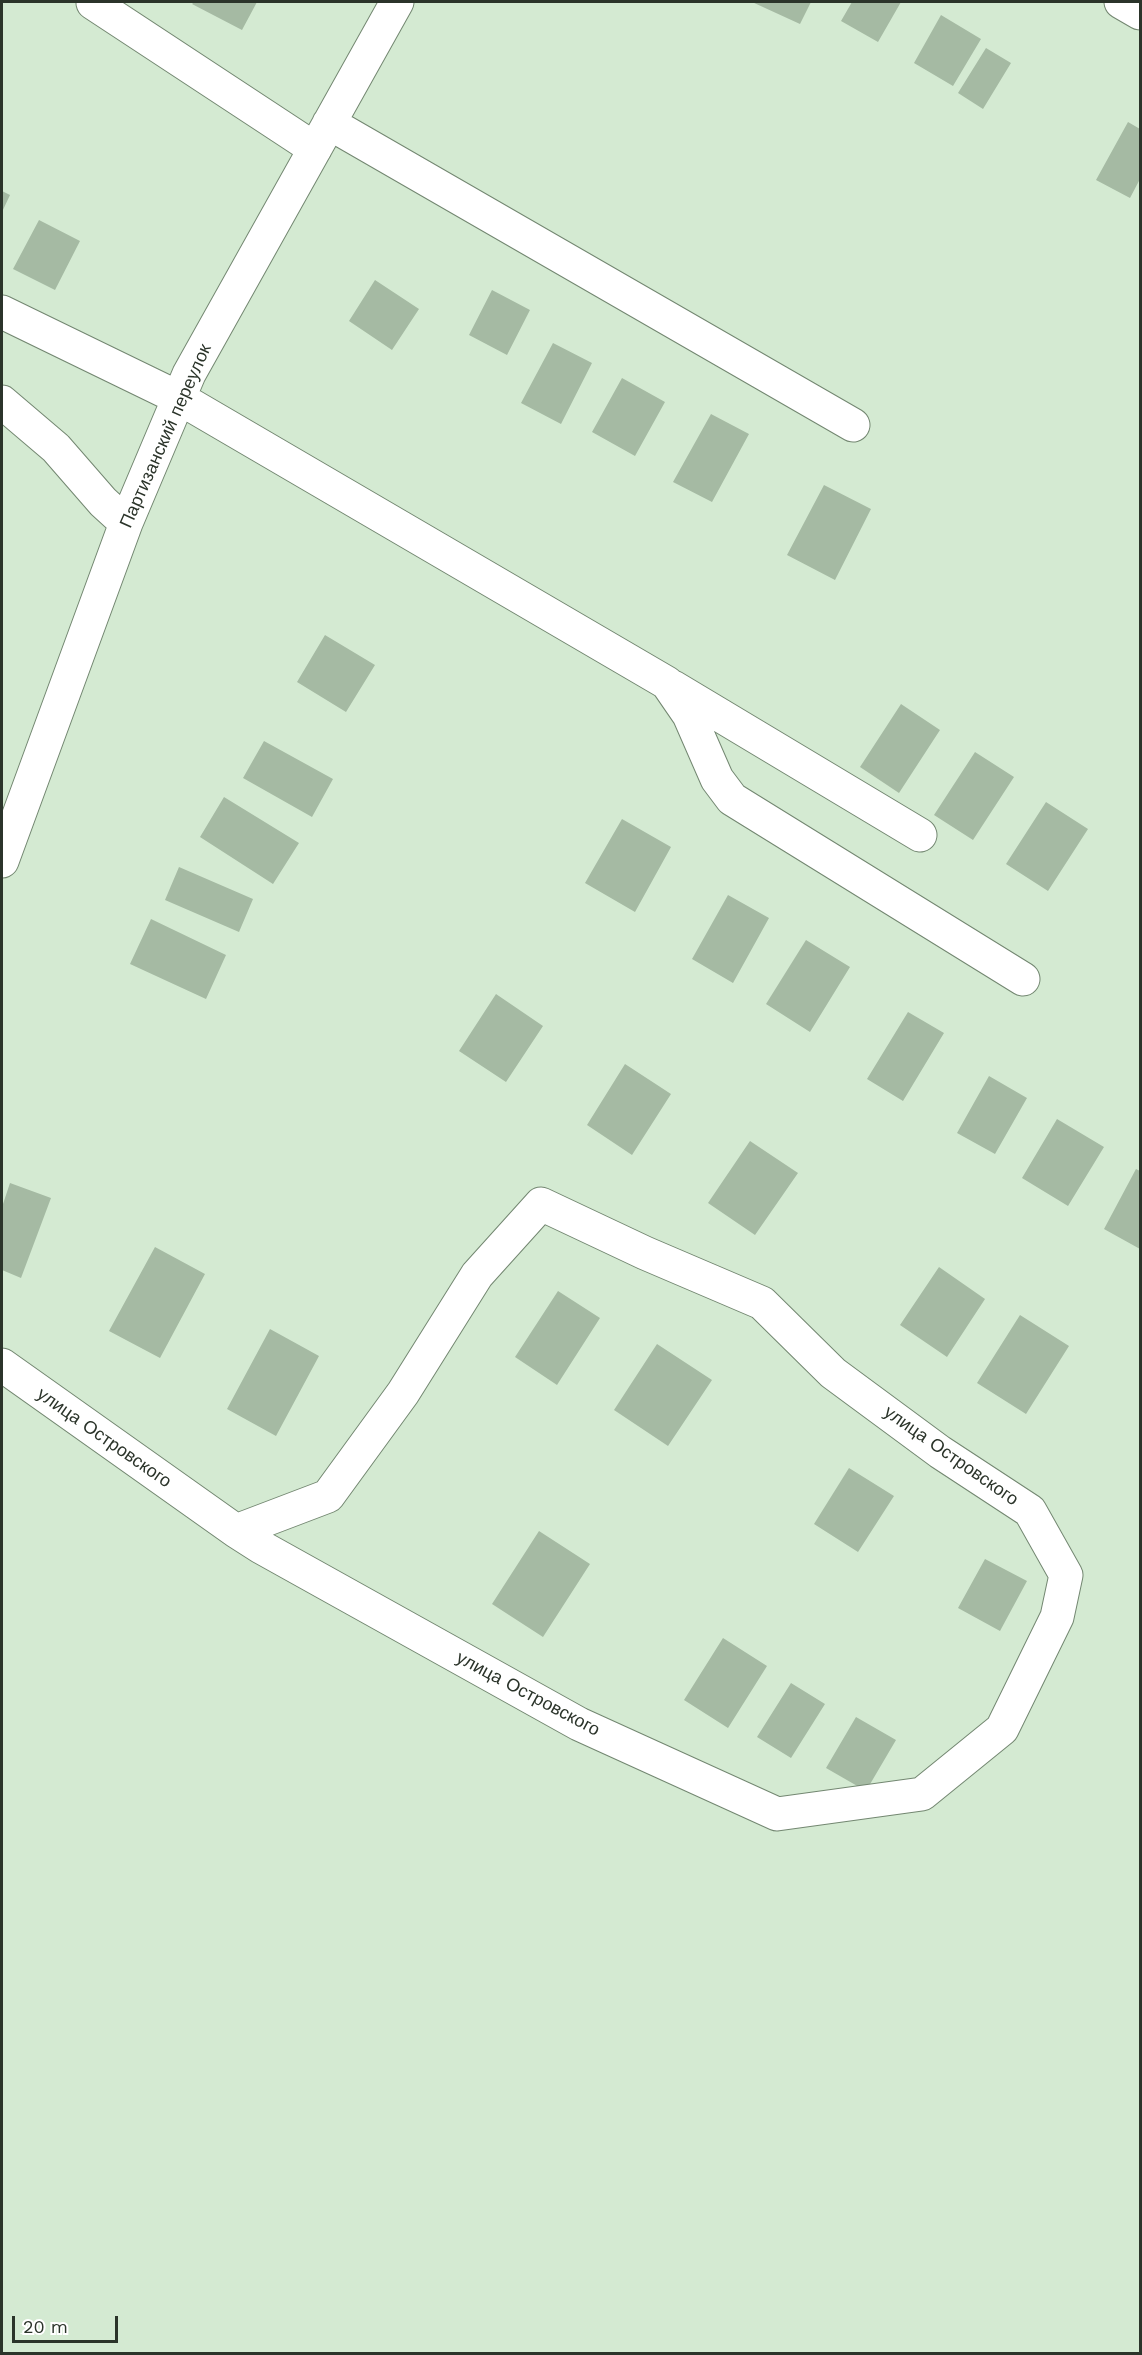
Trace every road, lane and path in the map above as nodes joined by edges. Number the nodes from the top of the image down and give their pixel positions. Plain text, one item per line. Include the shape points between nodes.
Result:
1 (397, 2) edge
2 (1121, 2) edge
3 (93, 3) edge
4 (1140, 13) edge
5 (322, 136) junction
6 (2, 312) edge
7 (179, 398) junction
8 (2, 402) edge
9 (853, 425) dead end
10 (126, 523) junction
11 (667, 683) junction
12 (920, 835) dead end
13 (2, 861) edge
14 (1023, 979) dead end
15 (2, 1365) edge
16 (236, 1531) junction

1 - 5 street, Партизанский переулок
2 - 4 street
3 - 5 street
5 - 7 street, Партизанский переулок
5 - 9 street
6 - 7 street
7 - 10 street, Партизанский переулок
7 - 11 street
8 - 10 street via 56,448
10 - 13 street, Партизанский переулок
11 - 12 street
11 - 14 street via 689,715 717,779 732,799
15 - 16 street, улица Островского
16 - 16 street, улица Островского via 579,1724 777,1814 922,1794 1002,1729 1057,1617 1066,1575 1030,1511 940,1452 833,1373 762,1303 541,1204 477,1275 403,1393 328,1496

